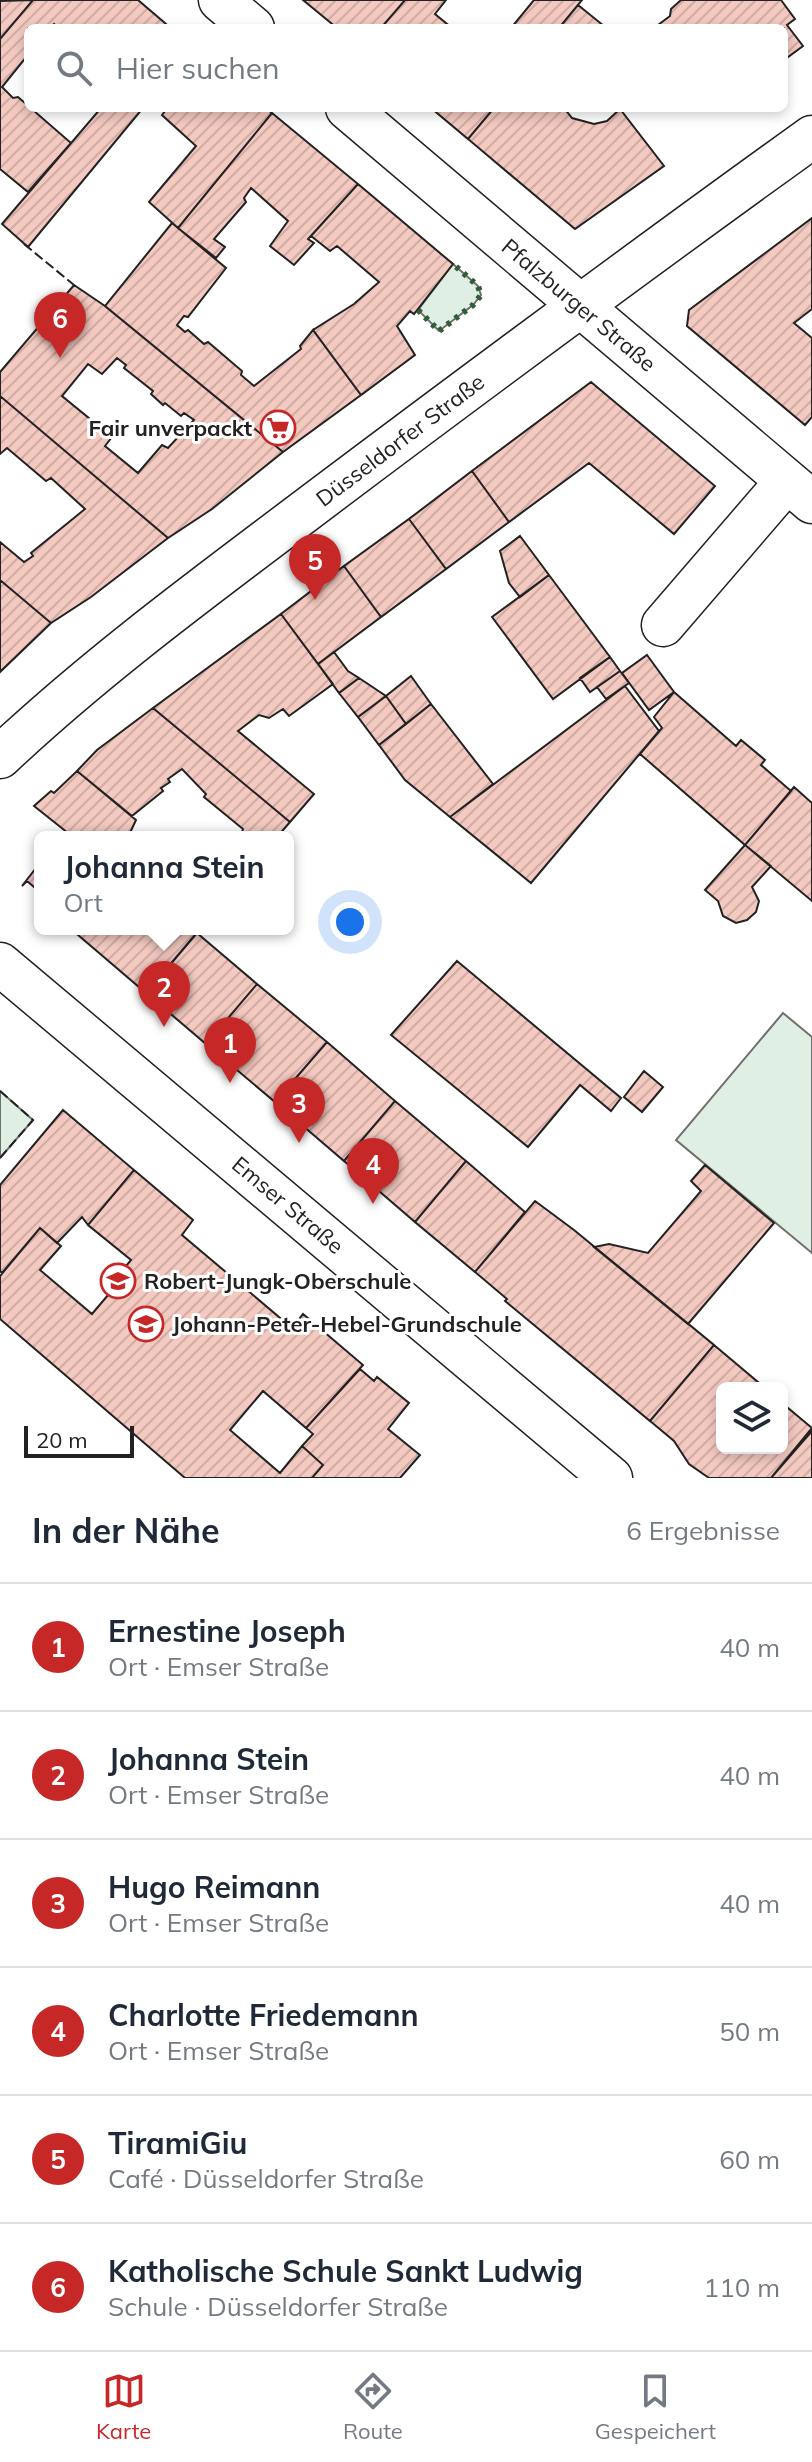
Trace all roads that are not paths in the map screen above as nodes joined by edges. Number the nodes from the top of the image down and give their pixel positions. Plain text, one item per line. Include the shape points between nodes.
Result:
1 (220, 0) edge
2 (248, 24) edge
3 (352, 112) edge
4 (812, 137) edge
5 (579, 305) junction
6 (800, 491) edge
7 (663, 625) dead end
8 (0, 757) edge
9 (0, 964) edge
10 (611, 1478) edge

1 - 2 street
3 - 5 street, Pfalzburger Straße
4 - 5 street, Düsseldorfer Straße
5 - 6 street, Pfalzburger Straße
5 - 8 street, Düsseldorfer Straße via 150,629
6 - 7 street
9 - 10 street, Emser Straße

